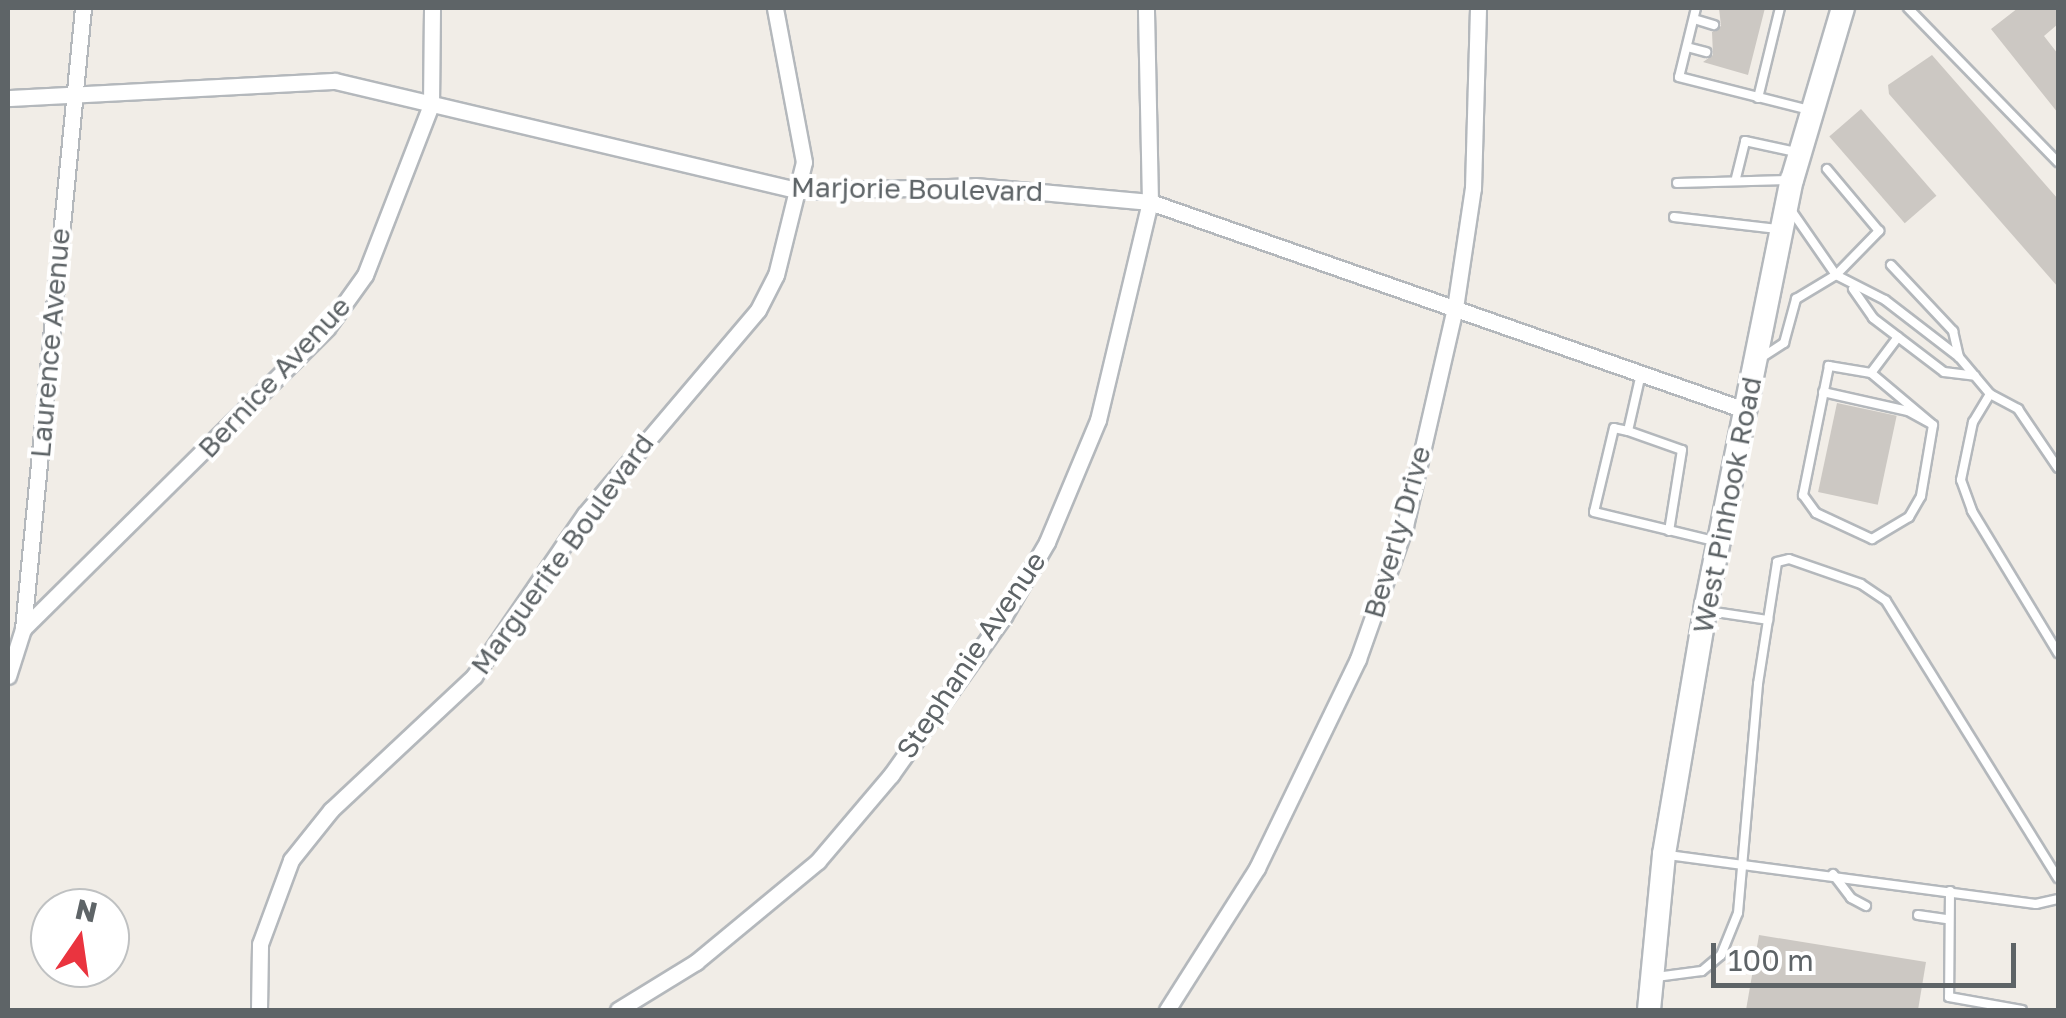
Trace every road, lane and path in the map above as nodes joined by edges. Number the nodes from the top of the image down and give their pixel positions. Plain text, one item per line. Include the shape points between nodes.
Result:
1 (83, 8) edge
2 (432, 8) edge
3 (775, 8) edge
4 (1146, 8) edge
5 (1478, 8) edge
6 (1696, 8) edge
7 (1908, 8) edge
8 (1764, 9) edge
9 (1779, 10) edge
10 (1837, 10) edge
11 (1694, 19) junction
12 (1714, 25) dead end
13 (1758, 38) dead end
14 (1772, 42) junction
15 (1687, 47) junction
16 (1706, 52) dead end
17 (1751, 64) dead end
18 (1765, 68) junction
19 (74, 92) junction
20 (8, 98) edge
21 (1758, 98) junction
22 (432, 105) junction
23 (1809, 110) junction
24 (1799, 153) junction
25 (2058, 161) edge
26 (1827, 168) dead end
27 (1736, 178) junction
28 (1792, 180) junction
29 (1678, 183) dead end
30 (801, 191) junction
31 (1150, 202) junction
32 (1787, 205) junction
33 (1674, 216) dead end
34 (1782, 229) junction
35 (1891, 265) dead end
36 (1836, 276) junction
37 (1852, 288) junction
38 (1455, 308) junction
39 (1898, 337) junction
40 (1959, 357) junction
41 (1756, 362) junction
42 (1871, 373) junction
43 (1974, 376) junction
44 (1640, 378) junction
45 (1823, 392) junction
46 (1990, 394) junction
47 (1744, 410) junction
48 (1934, 425) junction
49 (1628, 431) junction
50 (2058, 468) edge
51 (1669, 531) junction
52 (1718, 542) junction
53 (1705, 610) junction
54 (1768, 620) junction
55 (23, 629) junction
56 (2058, 653) edge
57 (8, 676) edge
58 (1664, 854) junction
59 (1745, 865) junction
60 (1833, 874) junction
61 (2058, 878) edge
62 (1950, 891) junction
63 (2058, 899) edge
64 (1866, 906) dead end
65 (1918, 915) dead end
66 (1948, 919) junction
67 (1653, 978) junction
68 (259, 1010) edge
69 (618, 1010) edge
70 (1166, 1010) edge
71 (1650, 1010) edge
72 (2022, 1010) edge

1 - 19 street, Laurence Avenue
2 - 22 street, Bernice Avenue
3 - 30 street, Marguerite Boulevard via 802,135
4 - 31 street, Stephanie Avenue
5 - 38 street, Beverly Drive via 1473,188
6 - 11 lane
7 - 25 lane
8 - 9 lane
9 - 14 lane
10 - 23 main road, West Pinhook Road
11 - 12 lane
11 - 15 lane
13 - 14 lane
14 - 18 lane
15 - 16 lane
15 - 21 lane via 1679,77
17 - 18 lane
18 - 21 lane
19 - 20 street, Marjorie Boulevard
19 - 22 street, Marjorie Boulevard via 335,81
19 - 55 street, Laurence Avenue
21 - 23 lane
22 - 30 street, Marjorie Boulevard
22 - 55 street, Bernice Avenue via 380,243 327,328
23 - 24 main road, West Pinhook Road
24 - 27 lane via 1745,141
24 - 28 main road, West Pinhook Road
26 - 36 lane via 1878,232
27 - 28 lane
27 - 29 lane
28 - 32 main road, West Pinhook Road
30 - 31 street, Marjorie Boulevard via 974,186
30 - 68 street, Marguerite Boulevard via 787,246 758,310 596,500 474,676 331,810 291,860 260,944
31 - 38 street, Marjorie Boulevard
31 - 69 street, Stephanie Avenue via 1098,420 1047,542 1004,616 892,775 818,862 696,962
32 - 34 main road, West Pinhook Road
32 - 36 lane
33 - 34 lane
34 - 41 main road, West Pinhook Road
35 - 40 lane via 1953,331
36 - 37 lane
36 - 41 lane via 1796,298 1784,343
37 - 39 lane via 1873,318
37 - 40 lane via 1885,300
38 - 44 street, Marjorie Boulevard
38 - 70 street, Beverly Drive via 1406,526 1358,659 1257,868
39 - 42 lane
39 - 43 lane via 1944,372
40 - 43 lane
41 - 47 main road, West Pinhook Road
42 - 45 lane via 1830,366
42 - 48 lane
43 - 46 lane
44 - 47 street, Marjorie Boulevard
44 - 49 lane
45 - 48 lane via 1908,410
45 - 48 lane via 1803,496 1816,513 1872,539 1910,517 1921,496
46 - 50 lane via 2018,409
46 - 56 lane via 1973,422 1962,480 1972,511
47 - 52 main road, West Pinhook Road
49 - 51 lane via 1682,450
49 - 51 lane via 1614,428 1594,512
51 - 52 lane
52 - 53 main road, West Pinhook Road
53 - 54 lane
53 - 58 main road, West Pinhook Road
54 - 59 lane
54 - 61 lane via 1777,562 1789,559 1861,584 1886,601
55 - 57 street, Laurence Avenue
58 - 59 lane
58 - 67 main road, West Pinhook Road
59 - 60 lane
59 - 67 lane via 1738,913 1721,955 1702,972
60 - 62 lane
60 - 64 lane via 1850,898
62 - 63 lane via 2036,904
62 - 66 lane
65 - 66 lane
66 - 72 lane via 1948,998
67 - 71 main road, West Pinhook Road

